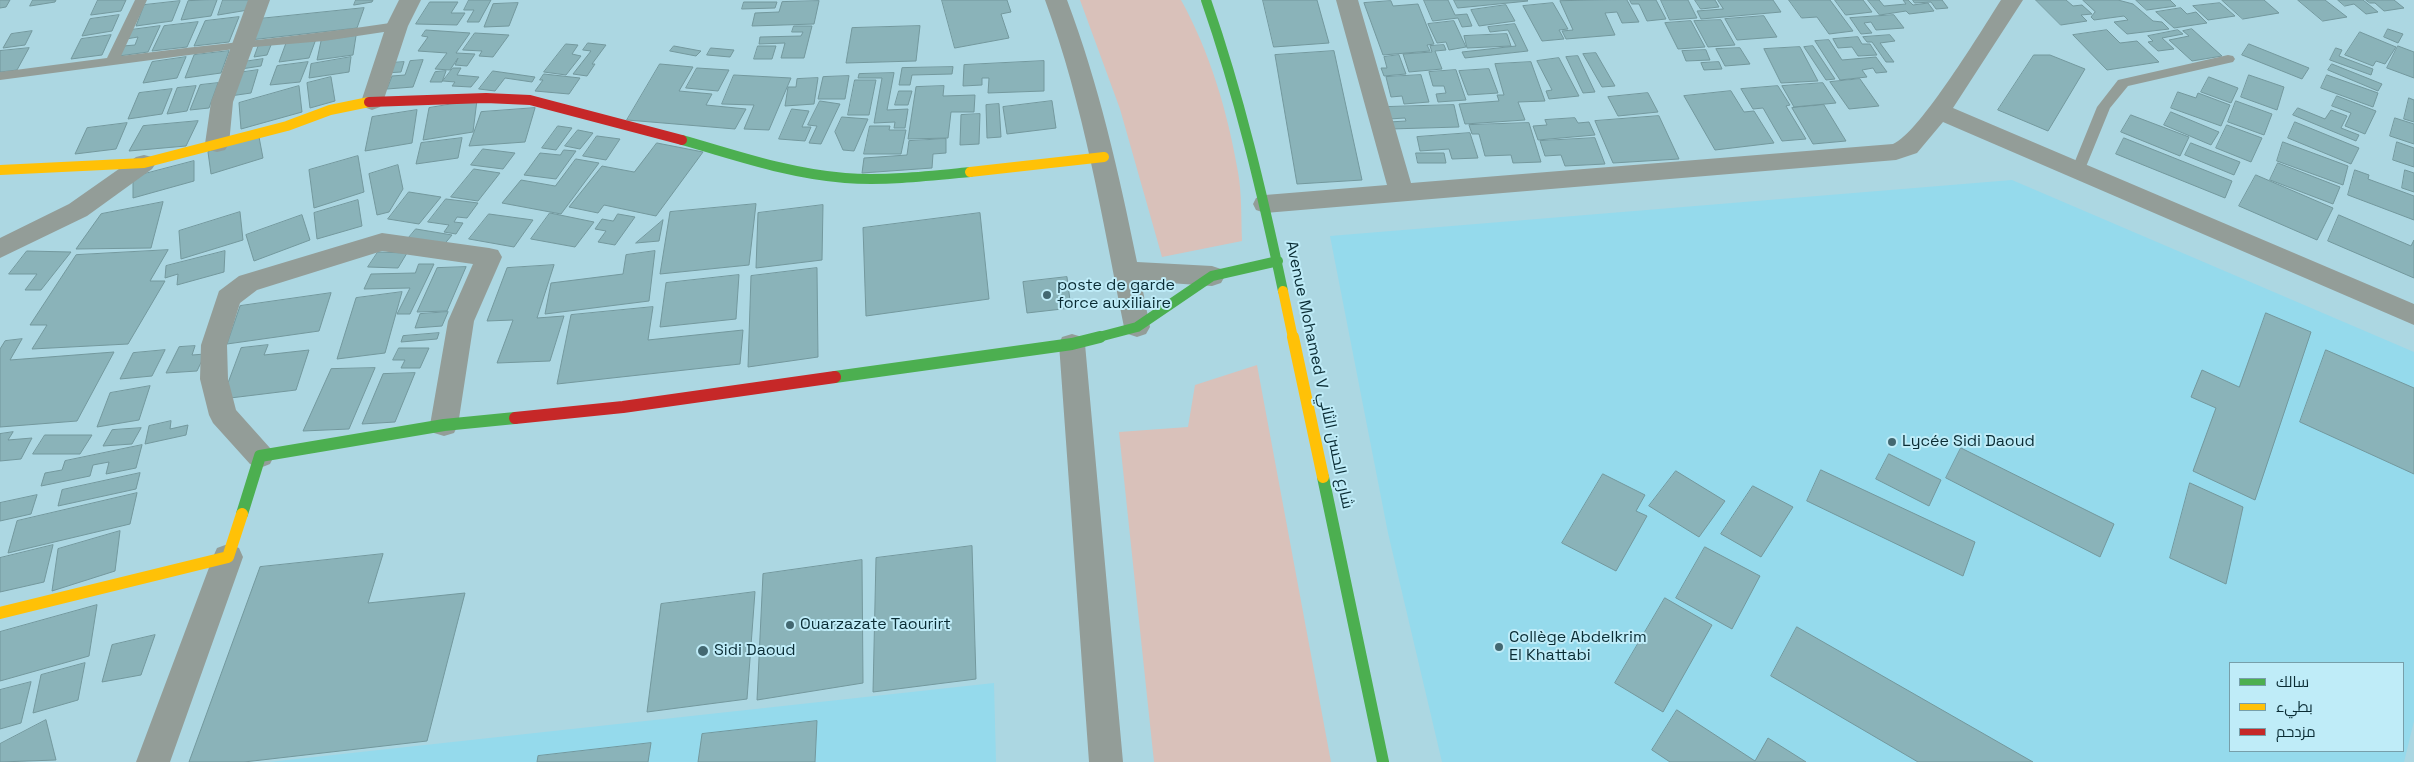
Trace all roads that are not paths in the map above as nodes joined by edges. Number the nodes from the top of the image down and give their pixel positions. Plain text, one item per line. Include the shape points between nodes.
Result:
1 (141, 0) edge
2 (259, 0) edge
3 (410, 0) edge
4 (1056, 0) edge
5 (1206, 0) edge
6 (1347, 0) edge
7 (2012, 0) edge
8 (397, 26) junction
9 (242, 44) junction
10 (2228, 59) dead end
11 (112, 62) junction
12 (0, 76) edge
13 (372, 102) junction
14 (1938, 111) junction
15 (217, 144) junction
16 (1104, 157) junction
17 (144, 163) junction
18 (0, 170) edge
19 (2078, 171) junction
20 (1402, 194) junction
21 (1265, 204) junction
22 (0, 249) edge
23 (1278, 261) junction
24 (1125, 271) junction
25 (1212, 276) junction
26 (2414, 315) edge
27 (1138, 327) junction
28 (1072, 344) junction
29 (444, 425) junction
30 (260, 456) junction
31 (228, 557) junction
32 (0, 613) edge
33 (153, 762) edge
34 (1106, 762) edge
35 (1383, 762) edge

1 - 11 lane
2 - 9 street
3 - 8 street
4 - 16 street via 1075,46
5 - 21 street, Avenue Mohamed V شارع الحسن الثاني via 1226,52
6 - 20 street
7 - 14 street
8 - 9 lane via 324,37
8 - 13 street
9 - 11 lane
9 - 15 street via 222,102
10 - 19 lane via 2123,83 2104,107
11 - 12 lane
13 - 15 street via 330,110 288,126
13 - 16 street via 486,98 530,100 808,173 844,178 901,180
14 - 19 street
14 - 20 street via 1909,147 1881,154
15 - 17 street
16 - 24 street
17 - 18 street
17 - 22 street via 78,210
19 - 26 street
20 - 21 street
21 - 23 street, Avenue Mohamed V شارع الحسن الثاني
23 - 25 street
23 - 35 street, Avenue Mohamed V شارع الحسن الثاني
24 - 25 street
24 - 27 street
25 - 27 street
27 - 28 street
28 - 29 street via 623,407
28 - 34 street
29 - 30 street
29 - 30 street via 461,321 489,257 382,242 248,283 228,298 214,345 214,379 224,415
30 - 31 street
31 - 32 street
31 - 33 street

